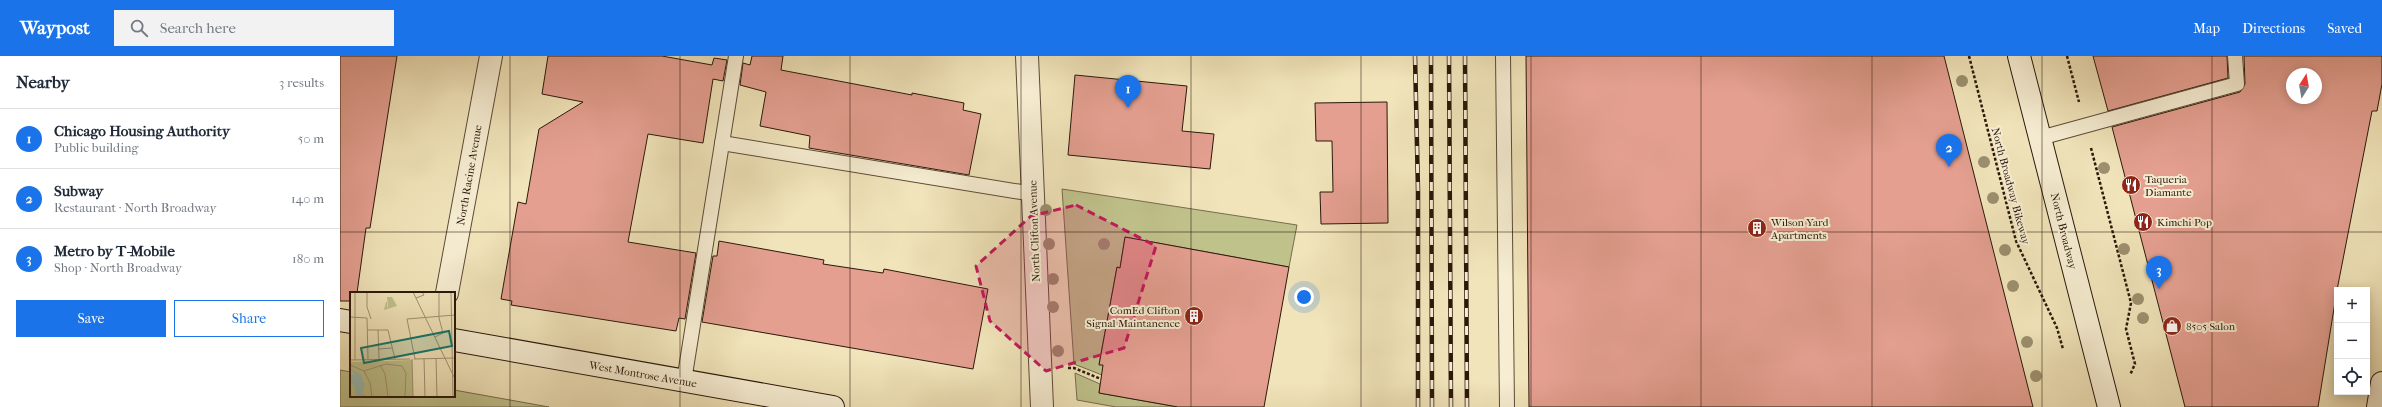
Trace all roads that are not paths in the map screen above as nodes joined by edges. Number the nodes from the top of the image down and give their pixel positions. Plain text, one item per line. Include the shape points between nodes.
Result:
1 (491, 56) edge
2 (736, 56) edge
3 (1027, 56) edge
4 (1504, 56) edge
5 (2019, 56) edge
6 (2235, 56) edge
7 (2040, 138) junction
8 (722, 143) junction
9 (1033, 194) junction
10 (447, 292) edge
11 (340, 320) edge
12 (350, 322) edge
13 (455, 340) edge
14 (684, 381) junction
15 (2382, 383) edge
16 (833, 407) edge
17 (1042, 407) edge
18 (1508, 407) edge
19 (2109, 407) edge
20 (2378, 407) edge

1 - 10 main road, North Racine Avenue
2 - 8 lane
3 - 9 main road, North Clifton Avenue
4 - 18 lane
5 - 7 main road, North Broadway
6 - 7 lane via 2237,84
7 - 19 main road, North Broadway
8 - 9 lane
8 - 14 lane
9 - 17 main road, North Clifton Avenue
11 - 12 main road
13 - 14 main road, West Montrose Avenue
14 - 16 main road, West Montrose Avenue
15 - 20 main road

